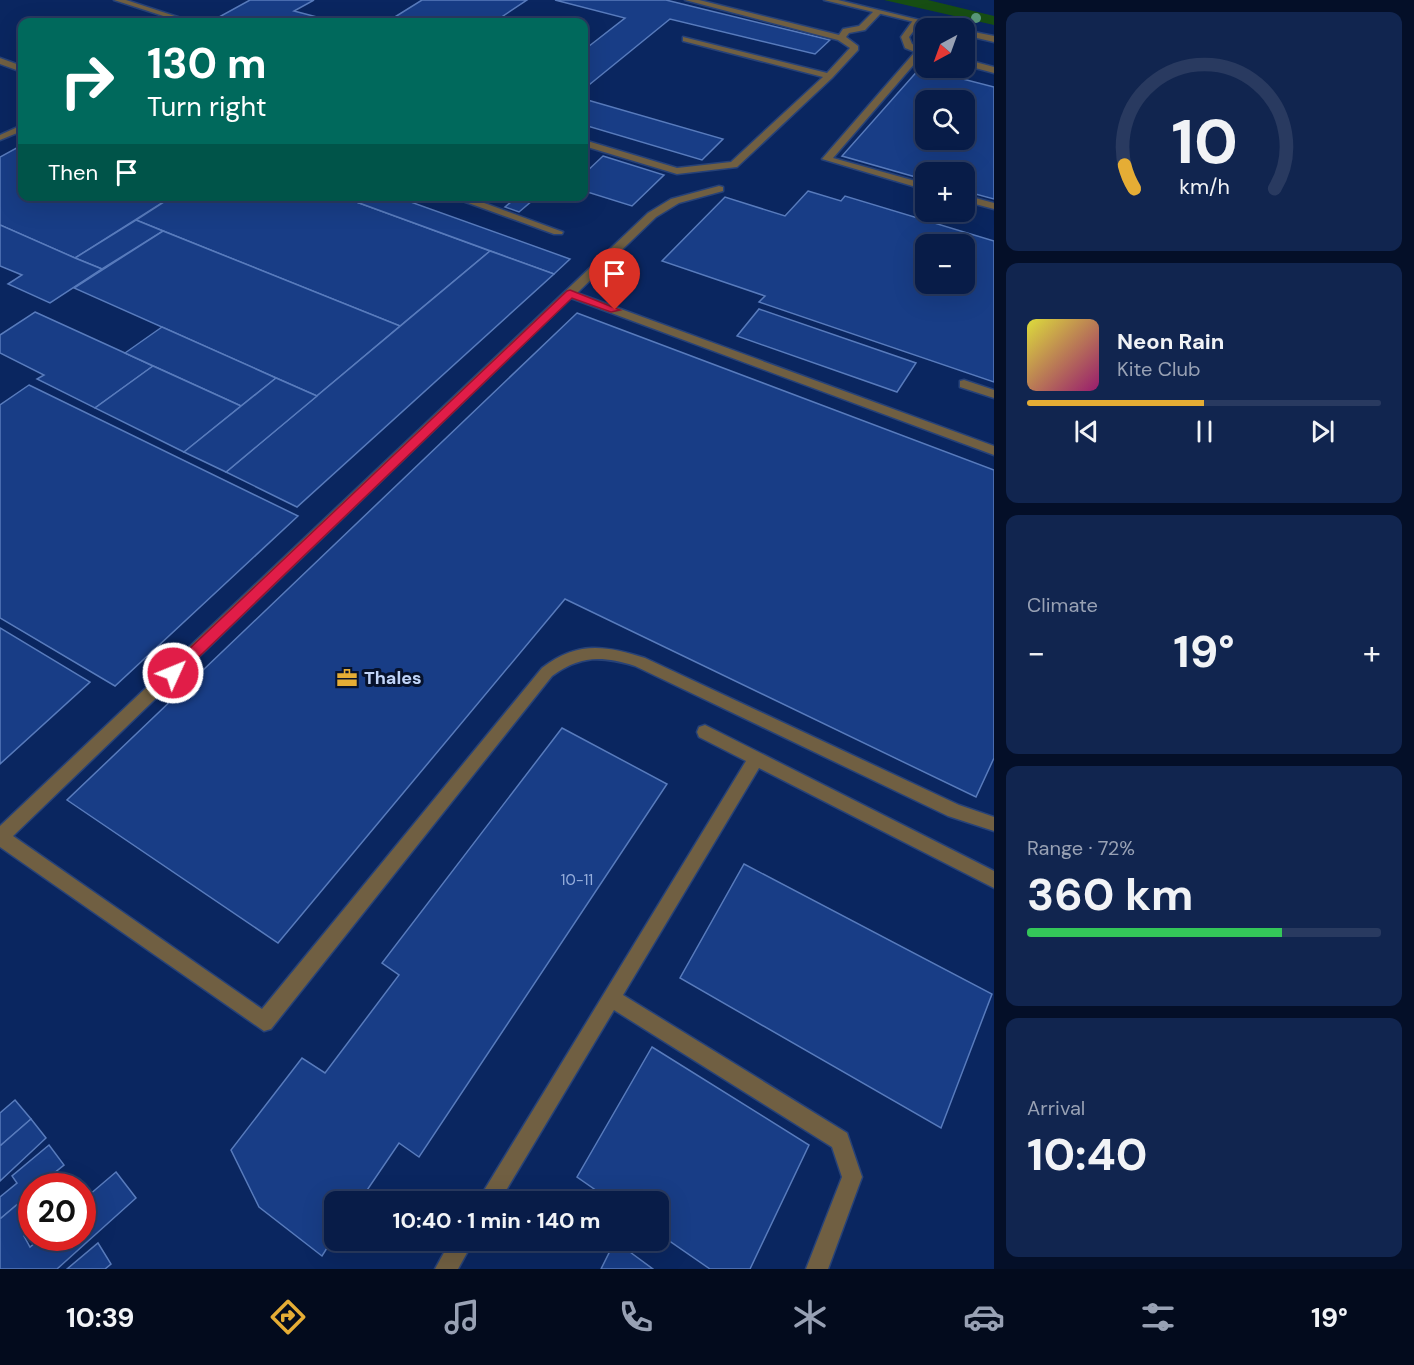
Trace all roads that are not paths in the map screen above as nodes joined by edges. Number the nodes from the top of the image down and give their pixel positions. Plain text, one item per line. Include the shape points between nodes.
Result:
1 (118, 0) edge
2 (689, 0) edge
3 (828, 0) edge
4 (878, 12) junction
5 (176, 18) edge
6 (915, 21) edge
7 (915, 24) edge
8 (975, 35) edge
9 (840, 38) junction
10 (686, 39) dead end
11 (861, 39) junction
12 (994, 39) edge
13 (915, 49) edge
14 (0, 61) edge
15 (915, 61) edge
16 (975, 65) edge
17 (18, 68) edge
18 (994, 70) edge
19 (829, 76) junction
20 (18, 130) edge
21 (2, 138) dead end
22 (588, 144) edge
23 (915, 184) edge
24 (719, 189) dead end
25 (468, 201) edge
26 (975, 201) edge
27 (994, 206) edge
28 (558, 232) dead end
29 (570, 294) junction
30 (964, 384) dead end
31 (994, 394) edge
32 (994, 451) edge
33 (705, 732) dead end
34 (756, 759) junction
35 (994, 824) edge
36 (994, 880) edge
37 (611, 998) junction
38 (494, 1191) edge
39 (457, 1251) edge
40 (446, 1269) edge
41 (818, 1269) edge

1 - 5 street
2 - 9 street
3 - 4 street
4 - 6 street
4 - 11 street
7 - 13 street via 905,37 908,46
8 - 12 street
9 - 11 street
9 - 11 street via 846,31
10 - 19 street
11 - 19 street
14 - 17 street
15 - 23 street via 827,159
16 - 18 street
19 - 22 street via 734,165 677,171
20 - 21 street
24 - 29 street via 675,201 652,216
25 - 28 street
26 - 27 street
29 - 32 street
29 - 35 street via 0,837 264,1022 547,672 576,654 617,654 640,662 954,811
30 - 31 street
33 - 34 street
34 - 36 street
34 - 37 street
37 - 38 street
37 - 41 street via 840,1140 852,1177
39 - 40 street

